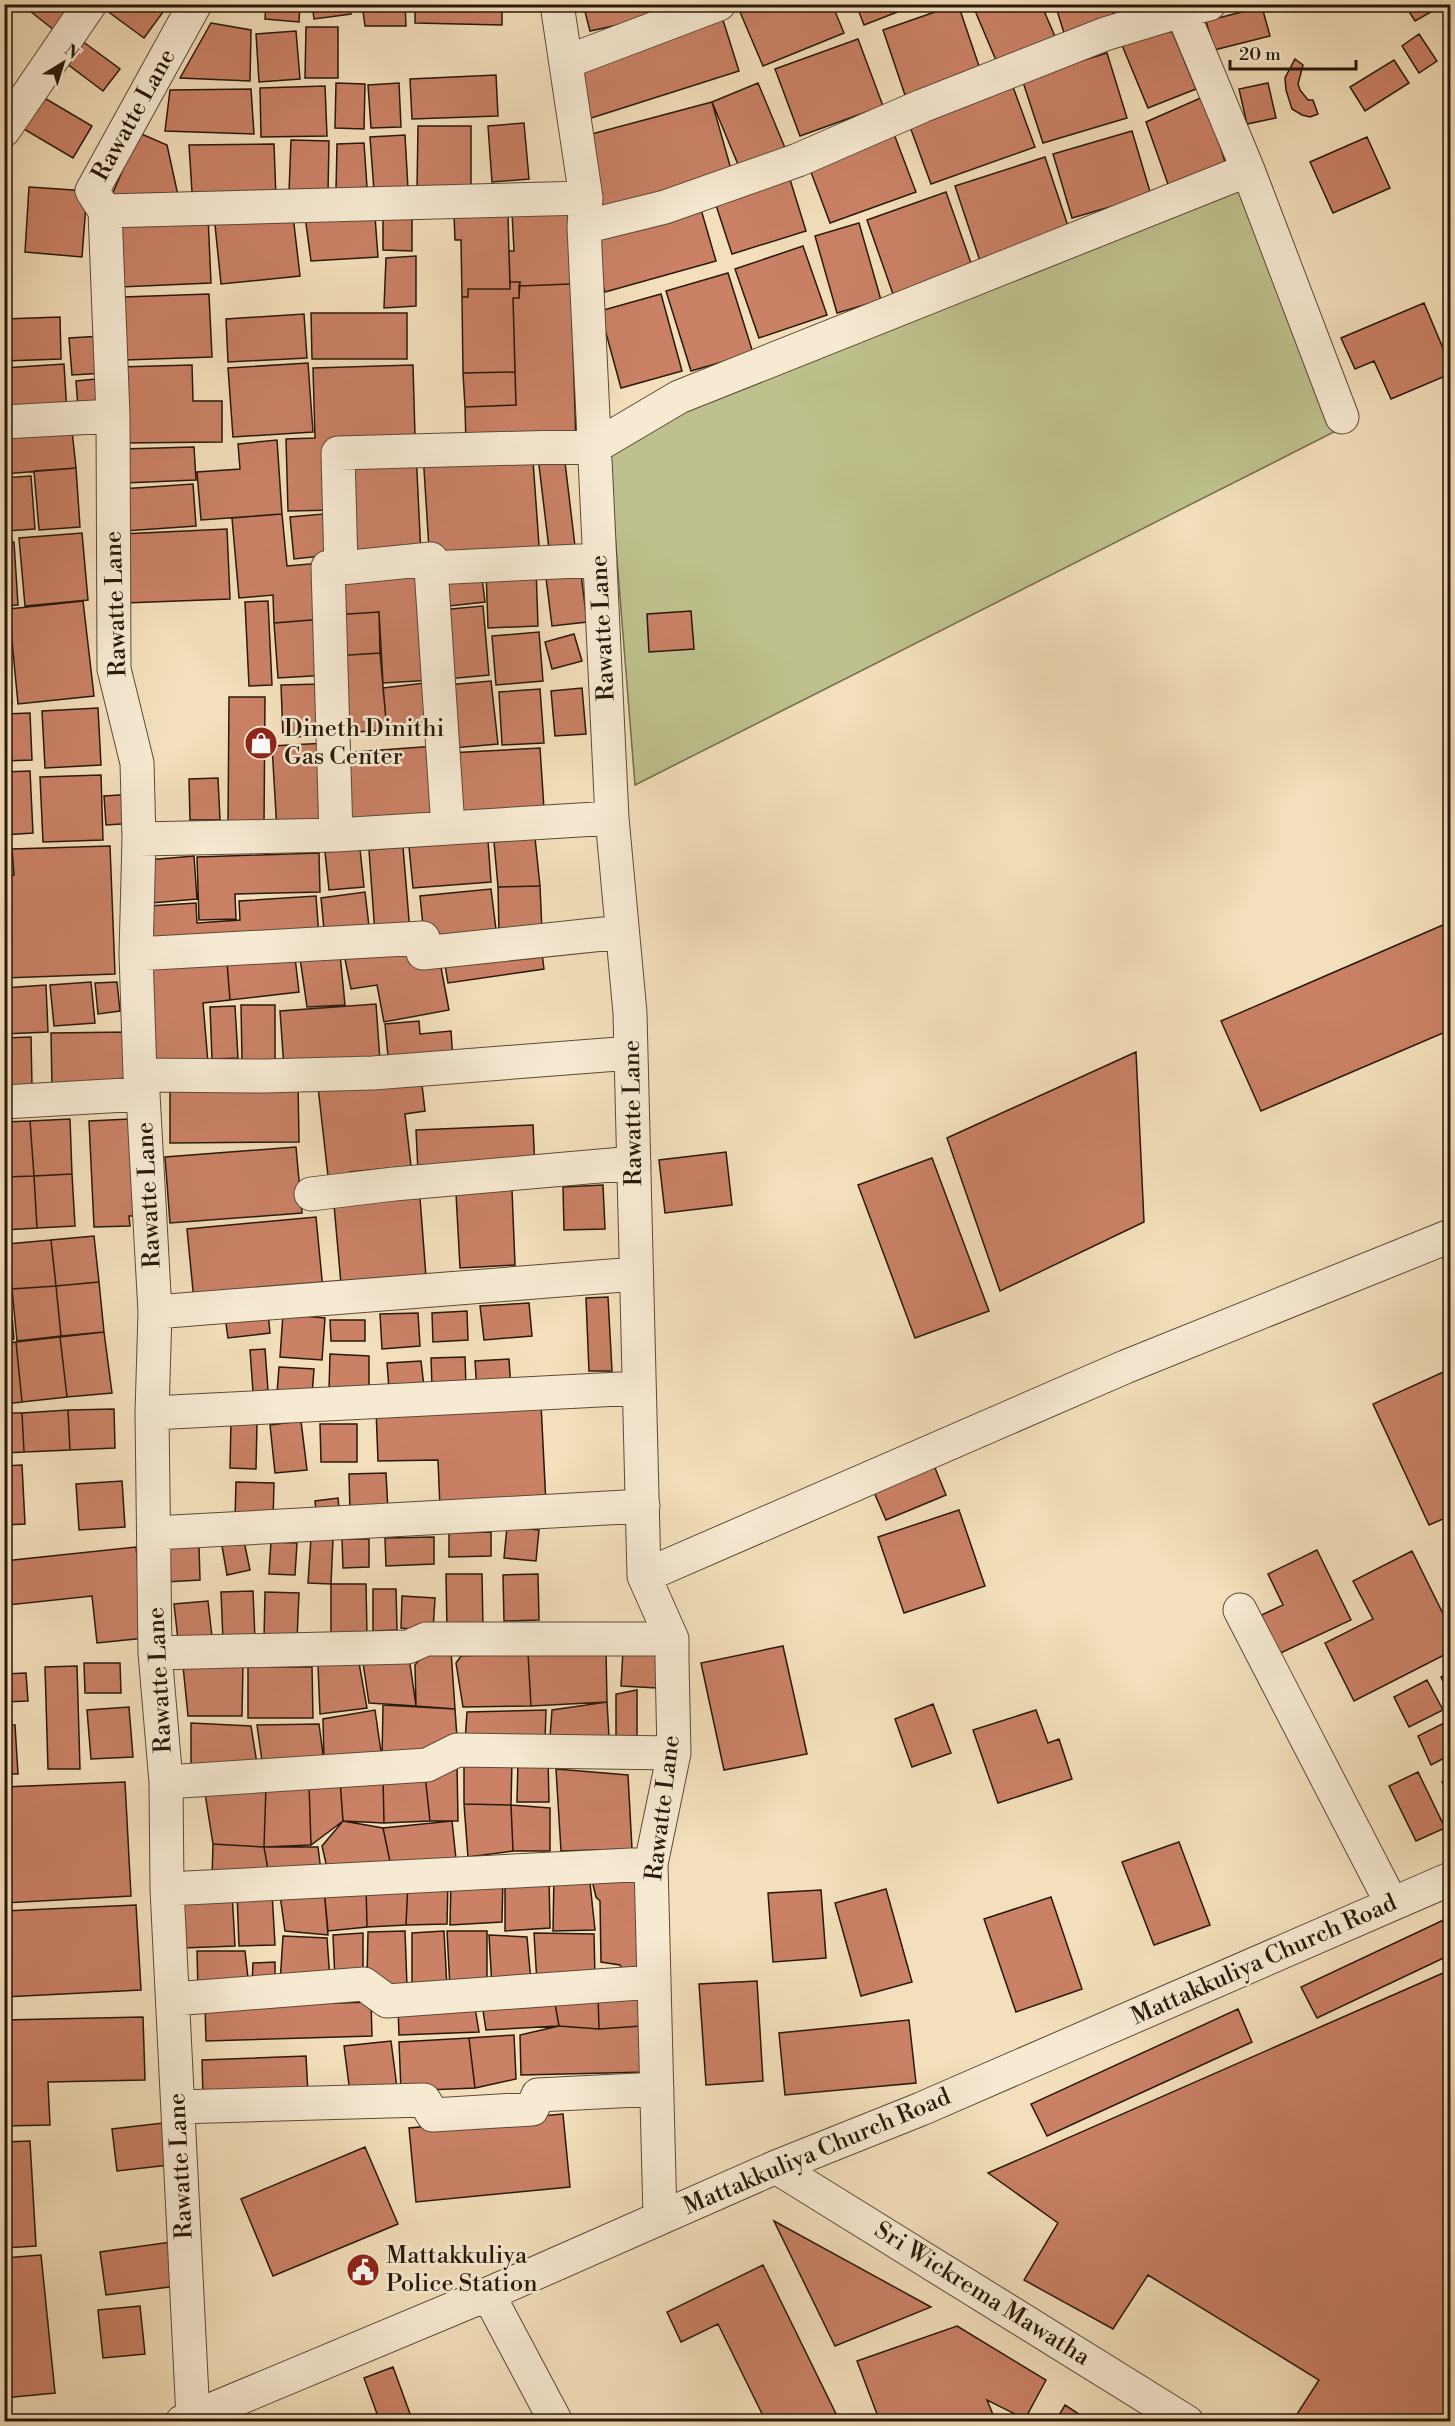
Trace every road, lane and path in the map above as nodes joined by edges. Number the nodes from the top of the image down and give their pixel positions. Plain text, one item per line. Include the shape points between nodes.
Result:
1 (90, 4) edge
2 (195, 4) edge
3 (557, 4) edge
4 (719, 4) edge
5 (1189, 7) edge
6 (566, 62) junction
7 (4, 130) edge
8 (1248, 170) junction
9 (105, 211) junction
10 (585, 212) junction
11 (113, 416) junction
12 (1342, 417) dead end
13 (4, 422) edge
14 (596, 446) junction
15 (600, 560) junction
16 (341, 568) junction
17 (431, 568) junction
18 (612, 818) junction
19 (447, 828) junction
20 (336, 835) junction
21 (139, 839) junction
22 (622, 932) junction
23 (136, 954) junction
24 (631, 1053) junction
25 (142, 1085) junction
26 (4, 1102) edge
27 (634, 1163) junction
28 (311, 1194) dead end
29 (1450, 1236) edge
30 (636, 1274) junction
31 (155, 1312) junction
32 (639, 1389) junction
33 (152, 1413) junction
34 (643, 1506) junction
35 (155, 1533) junction
36 (644, 1576) junction
37 (1240, 1610) dead end
38 (672, 1639) junction
39 (155, 1653) junction
40 (674, 1753) junction
41 (166, 1782) junction
42 (651, 1864) junction
43 (1450, 1879) edge
44 (167, 1889) junction
45 (1392, 1904) junction
46 (654, 1982) junction
47 (172, 1999) junction
48 (657, 2089) junction
49 (178, 2107) junction
50 (776, 2167) junction
51 (660, 2217) junction
52 (488, 2294) junction
53 (188, 2420) edge
54 (556, 2421) edge
55 (1187, 2421) edge

1 - 7 street
2 - 9 street, Rawatte Lane via 92,191
3 - 6 street, Rawatte Lane
4 - 6 street
5 - 8 street
5 - 10 street via 1105,34 798,160 665,207
6 - 10 street, Rawatte Lane
8 - 12 street
8 - 14 street via 679,397
9 - 10 street
9 - 11 street, Rawatte Lane
10 - 14 street, Rawatte Lane
11 - 13 street
11 - 21 street, Rawatte Lane via 114,669 137,763
14 - 15 street, Rawatte Lane
14 - 16 street via 338,453
15 - 17 street
15 - 18 street, Rawatte Lane
16 - 17 street via 431,559
16 - 20 street via 328,567
17 - 19 street
18 - 19 street
18 - 22 street, Rawatte Lane
19 - 20 street
20 - 21 street
21 - 23 street, Rawatte Lane
22 - 23 street via 423,953 423,938
22 - 24 street, Rawatte Lane
23 - 25 street, Rawatte Lane
24 - 25 street
24 - 27 street, Rawatte Lane
25 - 26 street
25 - 31 street, Rawatte Lane
27 - 28 street
27 - 30 street, Rawatte Lane
29 - 36 street via 1125,1367
30 - 31 street
30 - 32 street, Rawatte Lane
31 - 33 street, Rawatte Lane
32 - 33 street
32 - 34 street, Rawatte Lane
33 - 35 street, Rawatte Lane
34 - 35 street
34 - 36 street, Rawatte Lane
35 - 39 street, Rawatte Lane
36 - 38 street, Rawatte Lane
37 - 45 street
38 - 39 street via 426,1639 408,1647
38 - 40 street, Rawatte Lane
39 - 41 street, Rawatte Lane
40 - 41 street via 457,1750 427,1765
40 - 42 street, Rawatte Lane
41 - 44 street, Rawatte Lane
42 - 44 street
42 - 46 street, Rawatte Lane
43 - 45 street, Mattakkuliya Church Road
44 - 47 street, Rawatte Lane
45 - 50 street, Mattakkuliya Church Road via 921,2109
46 - 47 street via 387,2001 364,1984
46 - 48 street, Rawatte Lane
47 - 49 street, Rawatte Lane
48 - 49 street via 538,2095 532,2109 433,2115 424,2100
48 - 51 street, Rawatte Lane
49 - 53 street, Rawatte Lane
50 - 51 street, Mattakkuliya Church Road
50 - 55 street, Sri Wickrema Mawatha
51 - 52 street, Mattakkuliya Church Road
52 - 53 street, Mattakkuliya Church Road
52 - 54 street

